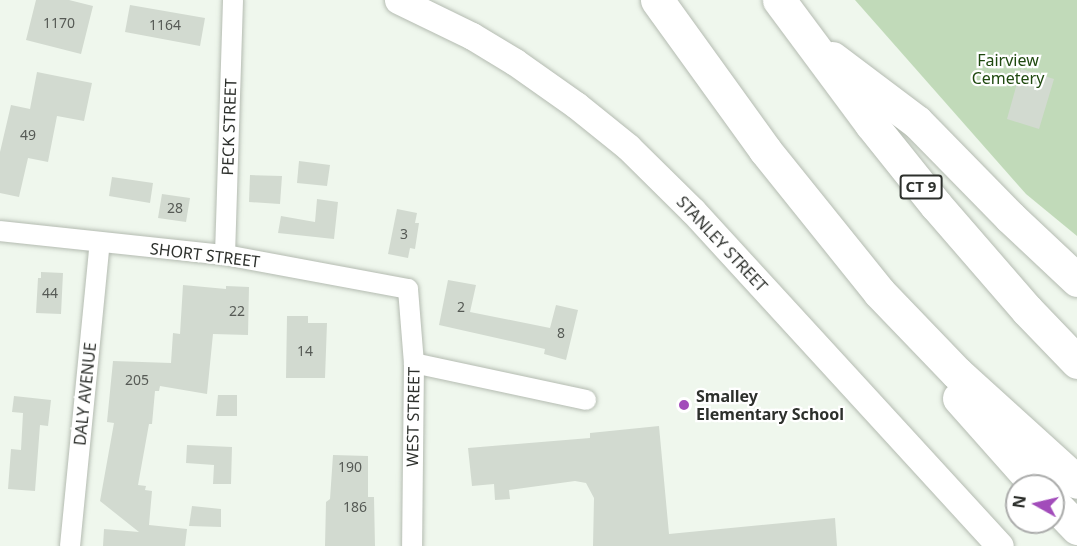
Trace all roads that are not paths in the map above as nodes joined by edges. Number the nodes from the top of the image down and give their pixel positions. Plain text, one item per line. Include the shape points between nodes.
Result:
1 (233, 0) edge
2 (398, 0) edge
3 (657, 0) edge
4 (779, 0) edge
5 (810, 43) junction
6 (0, 231) edge
7 (100, 242) junction
8 (225, 255) junction
9 (1077, 280) edge
10 (408, 289) joint
11 (900, 316) junction
12 (1077, 362) edge
13 (414, 363) junction
14 (586, 399) dead end
15 (1026, 474) edge
16 (1077, 482) edge
17 (1065, 516) edge
18 (1077, 528) edge
19 (70, 546) edge
20 (412, 546) edge
21 (1000, 546) edge

1 - 8 street, PECK STREET
2 - 21 main road, STANLEY STREET via 515,62 623,143 693,212
3 - 11 highway via 765,150
4 - 5 highway, CT 9
5 - 9 highway via 911,116
5 - 12 highway, CT 9 via 929,196
6 - 7 street, SHORT STREET
7 - 8 street, SHORT STREET
7 - 19 street, DALY AVENUE
8 - 10 street, SHORT STREET
10 - 13 street, WEST STREET
11 - 15 highway via 963,403
11 - 16 highway via 957,374
13 - 14 street
13 - 20 street, WEST STREET
17 - 18 highway

